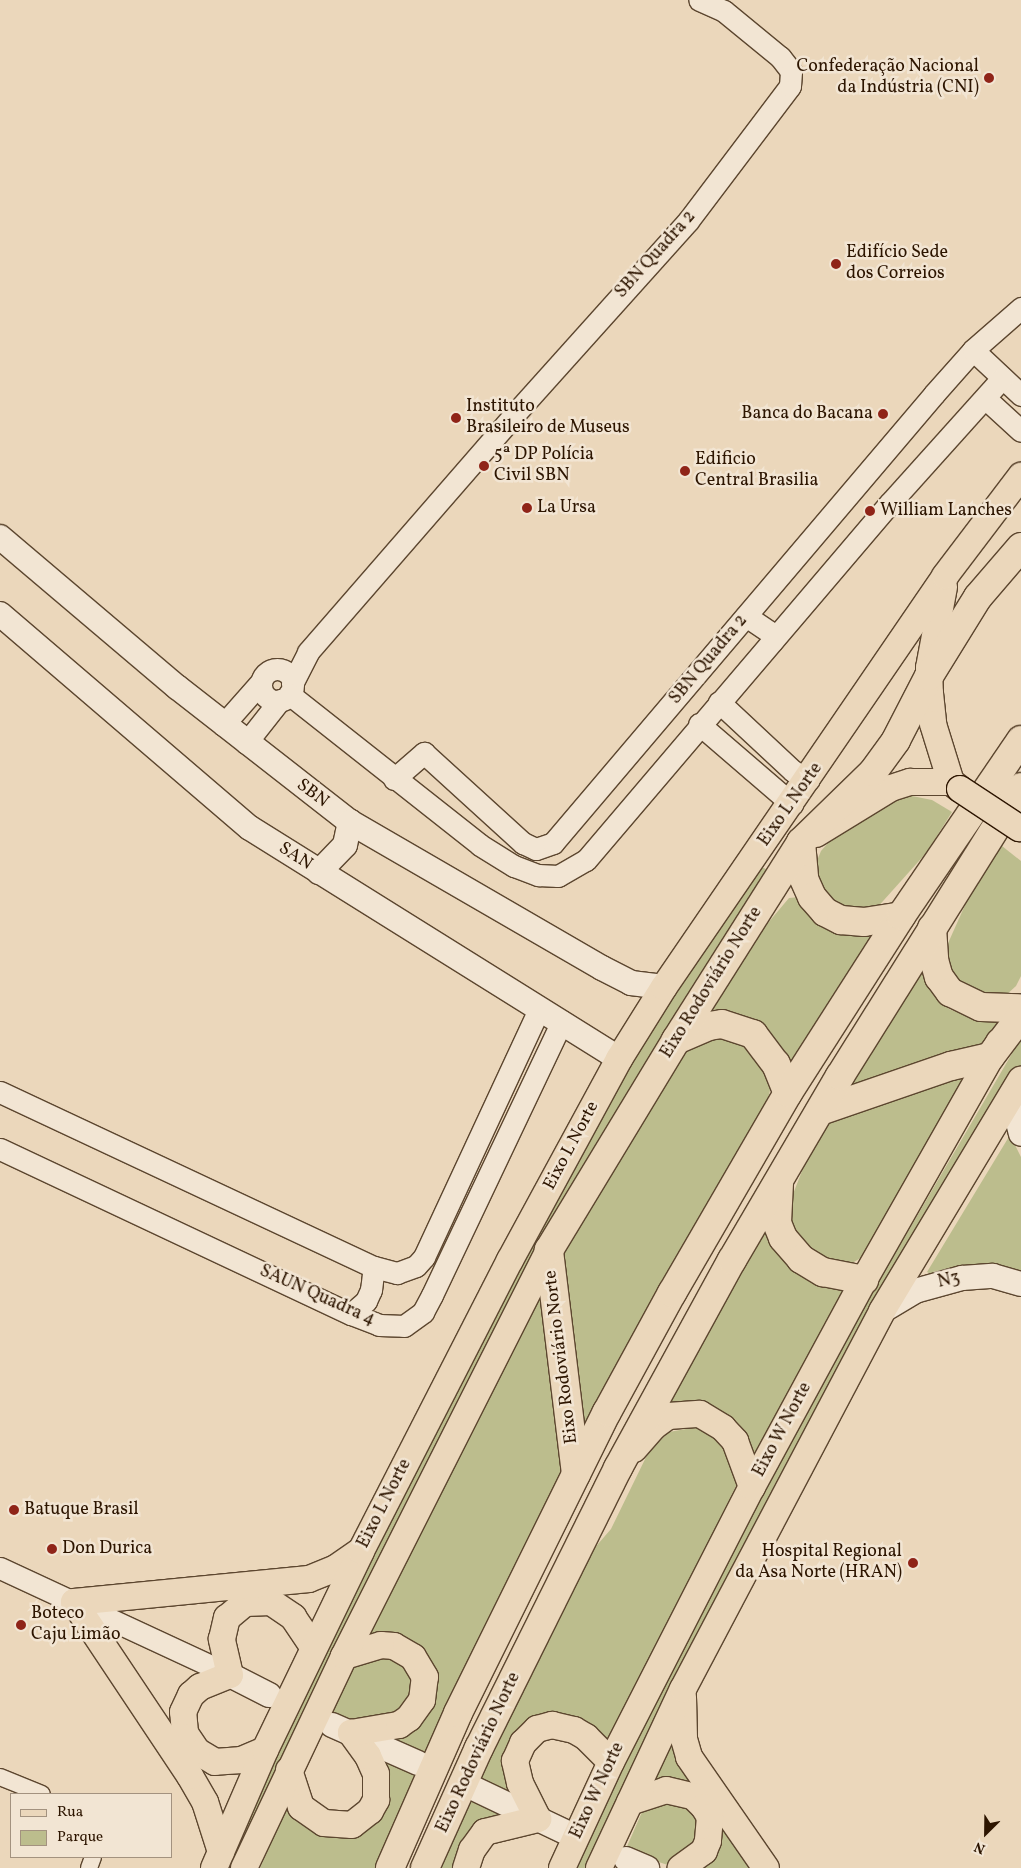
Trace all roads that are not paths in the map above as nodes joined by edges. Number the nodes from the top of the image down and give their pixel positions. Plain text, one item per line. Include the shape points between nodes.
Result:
1 (699, 0) edge
2 (1021, 308) edge
3 (972, 350) junction
4 (1002, 378) junction
5 (1021, 395) edge
6 (986, 399) junction
7 (1021, 431) edge
8 (885, 454) junction
9 (1021, 476) edge
10 (863, 479) junction
11 (910, 480) junction
12 (890, 503) junction
13 (4, 546) edge
14 (1021, 547) edge
15 (945, 576) junction
16 (766, 593) junction
17 (0, 614) edge
18 (746, 616) junction
19 (793, 618) junction
20 (773, 641) junction
21 (929, 676) junction
22 (285, 687) junction
23 (719, 702) junction
24 (699, 724) junction
25 (223, 725) junction
26 (1021, 740) edge
27 (246, 743) junction
28 (628, 757) junction
29 (613, 774) junction
30 (394, 779) junction
31 (809, 780) junction
32 (956, 786) junction
33 (1021, 787) edge
34 (645, 789) junction
35 (792, 804) junction
36 (350, 822) junction
37 (1020, 829) edge
38 (800, 842) junction
39 (319, 872) junction
40 (901, 916) junction
41 (932, 928) junction
42 (664, 987) junction
43 (539, 1008) junction
44 (1020, 1009) edge
45 (562, 1021) junction
46 (676, 1040) junction
47 (990, 1057) junction
48 (619, 1059) junction
49 (1020, 1082) edge
50 (0, 1092) edge
51 (788, 1093) junction
52 (820, 1111) junction
53 (1021, 1134) edge
54 (0, 1149) edge
55 (780, 1177) junction
56 (549, 1250) junction
57 (374, 1266) junction
58 (864, 1280) junction
59 (1021, 1284) edge
60 (882, 1311) junction
61 (351, 1314) junction
62 (618, 1468) junction
63 (576, 1474) junction
64 (752, 1487) junction
65 (361, 1551) junction
66 (0, 1568) edge
67 (74, 1602) junction
68 (314, 1648) junction
69 (344, 1656) junction
70 (230, 1676) junction
71 (683, 1689) junction
72 (269, 1695) dead end
73 (342, 1729) junction
74 (265, 1750) junction
75 (611, 1762) junction
76 (418, 1763) dead end
77 (289, 1770) junction
78 (0, 1776) edge
79 (475, 1789) dead end
80 (40, 1793) edge
81 (630, 1802) junction
82 (538, 1820) junction
83 (563, 1830) tunnel mouth
84 (217, 1860) edge
85 (244, 1868) edge
86 (390, 1868) edge
87 (425, 1868) edge
88 (466, 1868) edge
89 (562, 1868) edge
90 (599, 1868) edge
91 (681, 1868) edge
92 (766, 1868) edge

1 - 22 street, SBN Quadra 2 via 731,16 780,57 790,71 786,92 688,221 308,652 291,659
2 - 3 street, SBN Quadra 2
3 - 4 street
3 - 8 street, SBN Quadra 2
4 - 5 street
4 - 6 street, SBN Quadra 2
6 - 7 street
6 - 11 street, SBN Quadra 2
8 - 10 street, SBN Quadra 2
8 - 11 street via 891,464
9 - 15 main road, Eixo L Norte
10 - 12 street via 880,490
10 - 16 street, SBN Quadra 2
11 - 12 street, SBN Quadra 2
12 - 19 street, SBN Quadra 2
13 - 25 main road, SBN
14 - 21 highway, Eixo Rodoviário Norte via 978,597
15 - 21 main road
15 - 31 main road, Eixo L Norte
16 - 18 street, SBN Quadra 2
16 - 19 street
17 - 39 main road, SAN via 250,828
18 - 20 street via 770,632
18 - 28 street, SBN Quadra 2
19 - 20 street, SBN Quadra 2
20 - 23 street, SBN Quadra 2
21 - 32 main road via 933,724
21 - 38 highway, Eixo Rodoviário Norte via 896,740 873,772
22 - 25 street via 268,671
22 - 27 street, SBN Quadra 2
22 - 30 street, SBN Quadra 2
23 - 24 street, SBN Quadra 2
23 - 31 street, SBN Quadra 2 via 793,771
24 - 34 street, SBN Quadra 2
24 - 35 street, SBN Quadra 2
25 - 27 main road, SBN
26 - 40 highway, Eixo Rodoviário Norte
27 - 36 main road, SBN
28 - 29 street, SBN Quadra 2
28 - 34 street
29 - 30 street, SBN Quadra 2 via 560,838 536,849 523,843 424,754
29 - 34 street
30 - 34 street, SBN Quadra 2 via 514,866 538,875 558,876 586,860
31 - 35 main road, Eixo L Norte
32 - 37 main road, bridge
32 - 38 main road, Eixo L Norte via 910,782 891,788
33 - 41 highway, Eixo Rodoviário Norte
35 - 42 main road, Eixo L Norte
36 - 39 main road via 345,845
36 - 42 main road, SBN via 602,968 631,983
38 - 40 highway via 804,878 812,898 825,912 841,920 864,922
38 - 46 highway, Eixo Rodoviário Norte
39 - 43 main road, SAN
40 - 51 highway, Eixo Rodoviário Norte
41 - 44 highway via 934,960 939,976 950,992 981,1006
41 - 52 highway, Eixo Rodoviário Norte
42 - 48 main road, Eixo L Norte
43 - 45 main road, SAN
43 - 57 street via 424,1257 408,1271 397,1273
44 - 47 highway
45 - 48 main road, SAN
45 - 61 street, SAUN Quadra 4 via 423,1312 404,1326 388,1326
46 - 51 highway via 722,1024 753,1034 776,1064
46 - 56 highway, Eixo Rodoviário Norte
47 - 52 highway via 951,1066
47 - 58 main road, Eixo W Norte
48 - 65 main road, Eixo L Norte via 510,1260
49 - 53 main road via 1018,1122
49 - 60 main road, Eixo W Norte
50 - 57 street
51 - 63 highway, Eixo Rodoviário Norte via 672,1293
52 - 55 highway, Eixo Rodoviário Norte
54 - 61 street, SAUN Quadra 4
55 - 58 highway via 776,1209 783,1238 801,1259 822,1272
55 - 62 highway, Eixo Rodoviário Norte
56 - 63 highway, Eixo Rodoviário Norte
56 - 69 main road, Eixo L Norte
57 - 61 street via 371,1290 366,1300
58 - 64 main road, Eixo W Norte
59 - 60 main road, N3 via 994,1276 962,1278 915,1291
60 - 71 main road, Eixo W Norte
62 - 64 main road via 653,1426 668,1416 700,1414 723,1428 735,1441
62 - 87 highway, Eixo Rodoviário Norte via 479,1748
63 - 86 highway, Eixo Rodoviário Norte via 458,1713
64 - 75 main road, Eixo W Norte
65 - 67 main road via 336,1568 309,1579
65 - 68 main road, Eixo L Norte
66 - 67 street
67 - 70 street
67 - 84 main road via 190,1776 214,1825
68 - 70 main road via 302,1628 282,1607 260,1600 245,1603 234,1609 223,1626 224,1654
68 - 74 main road, Eixo L Norte
69 - 73 main road via 381,1645 394,1646 413,1657 425,1677 422,1700 409,1718 399,1725
69 - 77 main road, Eixo L Norte
70 - 72 main road
70 - 74 main road via 200,1687 189,1699 183,1722 188,1742 215,1762 242,1760
71 - 81 main road, Eixo W Norte
71 - 92 main road via 683,1730 689,1757
73 - 76 main road
73 - 77 main road via 368,1756 376,1774 376,1800 363,1819 340,1825 311,1816 301,1806
74 - 84 main road, Eixo L Norte
75 - 82 main road via 586,1737 563,1726 543,1726 530,1734 517,1753 516,1771
75 - 89 main road, Eixo W Norte
77 - 85 main road, Eixo L Norte
78 - 80 street
79 - 82 main road
81 - 90 main road, Eixo W Norte
81 - 91 main road via 666,1790 693,1796 704,1807 710,1817 708,1841 704,1851
82 - 83 main road
82 - 88 main road via 485,1832 472,1850

